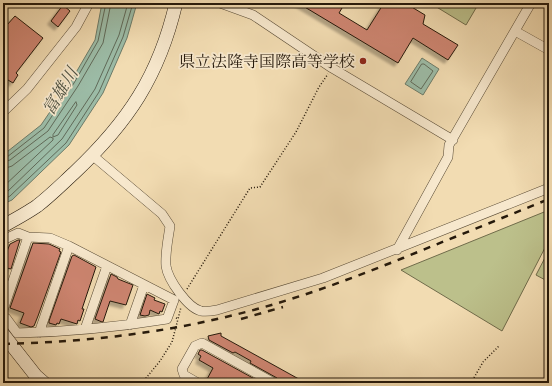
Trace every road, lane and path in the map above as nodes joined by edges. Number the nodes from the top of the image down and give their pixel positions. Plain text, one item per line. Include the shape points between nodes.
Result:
1 (89, 3) edge
2 (176, 3) edge
3 (220, 3) edge
4 (531, 3) edge
5 (515, 31) junction
6 (549, 50) edge
7 (332, 68) junction
8 (3, 112) edge
9 (452, 140) junction
10 (92, 156) junction
11 (549, 188) edge
12 (3, 226) edge
13 (28, 237) junction
14 (3, 240) edge
15 (69, 246) junction
16 (396, 250) junction
17 (107, 266) junction
18 (144, 285) junction
19 (183, 297) junction
20 (3, 310) edge
21 (3, 317) edge
22 (178, 319) dead end
23 (130, 325) junction
24 (85, 329) junction
25 (40, 333) junction
26 (3, 334) edge
27 (499, 346) dead end
28 (44, 383) edge
29 (142, 383) edge
30 (198, 383) edge
31 (274, 383) edge
32 (471, 383) edge

1 - 8 street via 76,26 27,89
2 - 10 street via 171,25 154,70 122,122
3 - 7 street via 253,15
4 - 5 street
5 - 6 street
5 - 9 street
7 - 9 street
7 - 19 path via 319,87 296,132 260,187 250,188
9 - 16 street via 448,157
10 - 12 street via 37,206
10 - 19 street via 162,214 170,226 166,268
11 - 16 street
13 - 14 street via 18,232
13 - 15 street via 50,238
13 - 20 street
15 - 17 street
15 - 25 street
16 - 19 street via 323,278 217,310 202,311 193,308
17 - 18 street
17 - 24 street
18 - 23 street
18 - 23 street via 174,300 167,319
21 - 25 street via 17,333
22 - 29 path via 172,342
23 - 24 street
24 - 25 street
26 - 28 street
27 - 32 path via 483,362
30 - 31 street via 184,374 182,369 196,346 202,343

